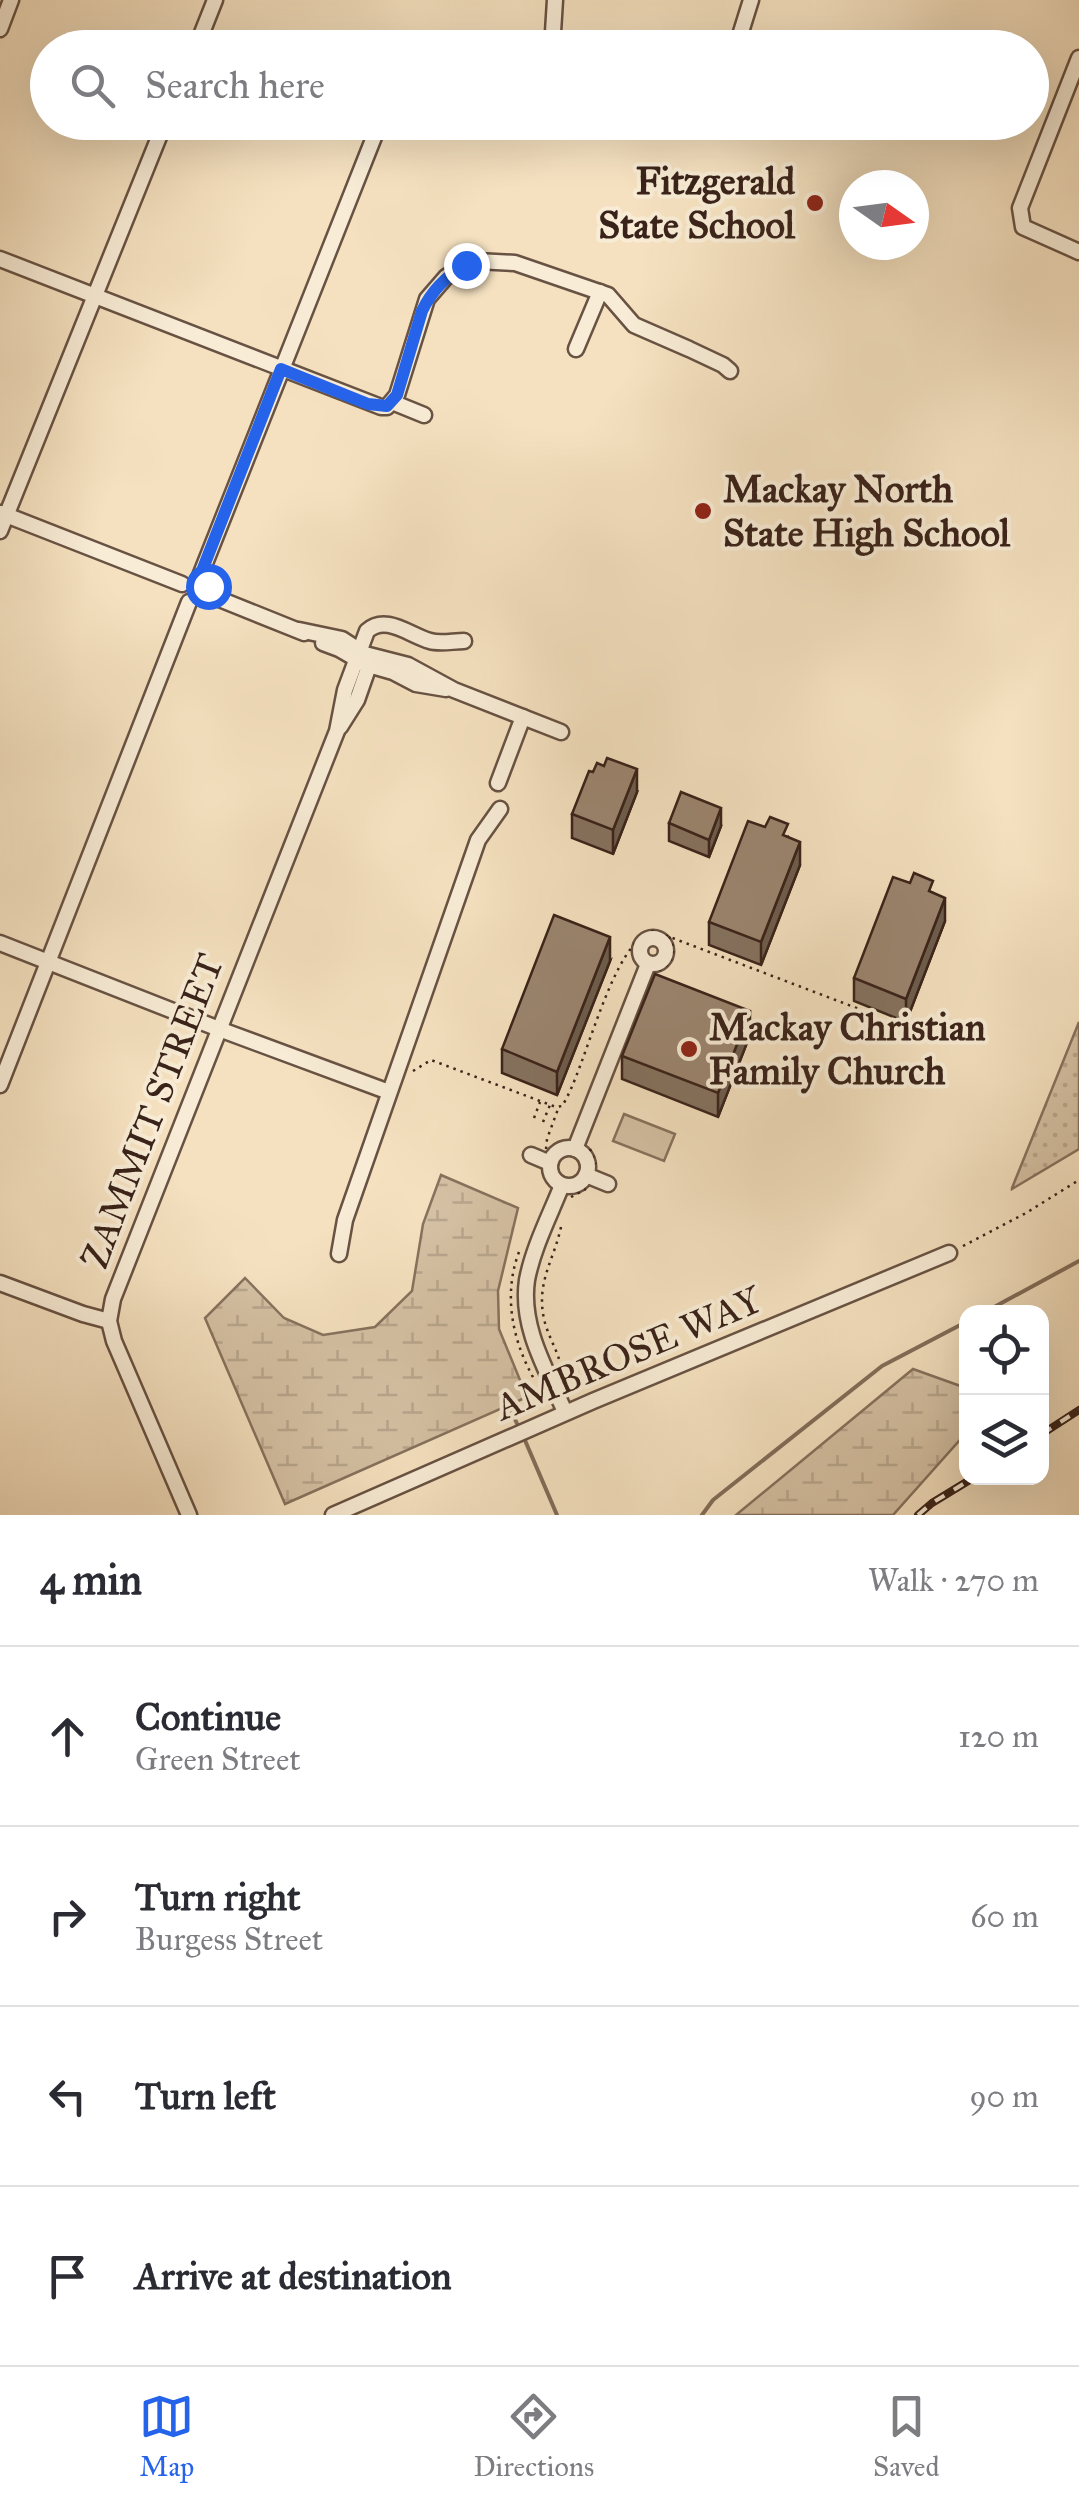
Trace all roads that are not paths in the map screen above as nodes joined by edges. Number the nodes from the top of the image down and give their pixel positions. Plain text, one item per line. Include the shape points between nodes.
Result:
1 (11, 0) edge
2 (215, 0) edge
3 (555, 0) edge
4 (751, 0) edge
5 (0, 29) edge
6 (203, 30) edge
7 (553, 30) edge
8 (742, 30) edge
9 (1079, 58) edge
10 (1049, 134) edge
11 (158, 140) edge
12 (373, 140) edge
13 (1047, 140) edge
14 (1079, 252) edge
15 (0, 259) edge
16 (600, 292) junction
17 (94, 296) junction
18 (576, 350) dead end
19 (281, 369) junction
20 (730, 371) dead end
21 (392, 402) junction
22 (424, 415) dead end
23 (3, 514) edge
24 (0, 532) edge
25 (200, 576) junction
26 (182, 584) junction
27 (207, 594) junction
28 (189, 602) junction
29 (464, 640) dead end
30 (364, 658) junction
31 (523, 717) junction
32 (561, 732) dead end
33 (498, 784) dead end
34 (500, 809) dead end
35 (0, 943) edge
36 (48, 962) junction
37 (651, 969) road end
38 (219, 1029) junction
39 (0, 1086) edge
40 (389, 1092) junction
41 (581, 1147) junction
42 (531, 1155) dead end
43 (550, 1163) junction
44 (562, 1185) junction
45 (949, 1253) road end
46 (338, 1254) dead end
47 (0, 1283) edge
48 (109, 1322) junction
49 (565, 1412) junction
50 (189, 1515) edge
51 (333, 1515) edge

1 - 5 street
2 - 6 street
3 - 7 street
4 - 8 street
9 - 10 street
11 - 17 street
12 - 19 street
13 - 14 street via 1020,218 1036,235
15 - 17 street
16 - 18 street
16 - 20 street via 634,325
16 - 21 street via 515,263 466,265 428,299
17 - 19 street
17 - 23 street
19 - 21 street via 368,404
19 - 25 street
21 - 22 street
23 - 24 street
23 - 26 street
25 - 26 street
25 - 27 street
26 - 28 street
27 - 28 street
27 - 30 street via 342,639
28 - 36 street
29 - 30 street via 435,642 381,623 368,628
30 - 31 street via 416,684 454,690
30 - 38 street, ZAMMIT STREET via 354,706 336,731
31 - 32 street
31 - 33 street
34 - 40 street via 478,840
35 - 36 street
36 - 38 street
36 - 39 street
37 - 41 street
38 - 40 street
38 - 48 street, ZAMMIT STREET
40 - 46 street
41 - 43 street via 561,1150
41 - 44 street via 596,1179
42 - 43 street
43 - 44 street
44 - 49 street via 530,1268 526,1302 531,1332
45 - 49 street, AMBROSE WAY
47 - 48 street
48 - 50 street, ZAMMIT STREET
49 - 51 street, AMBROSE WAY

